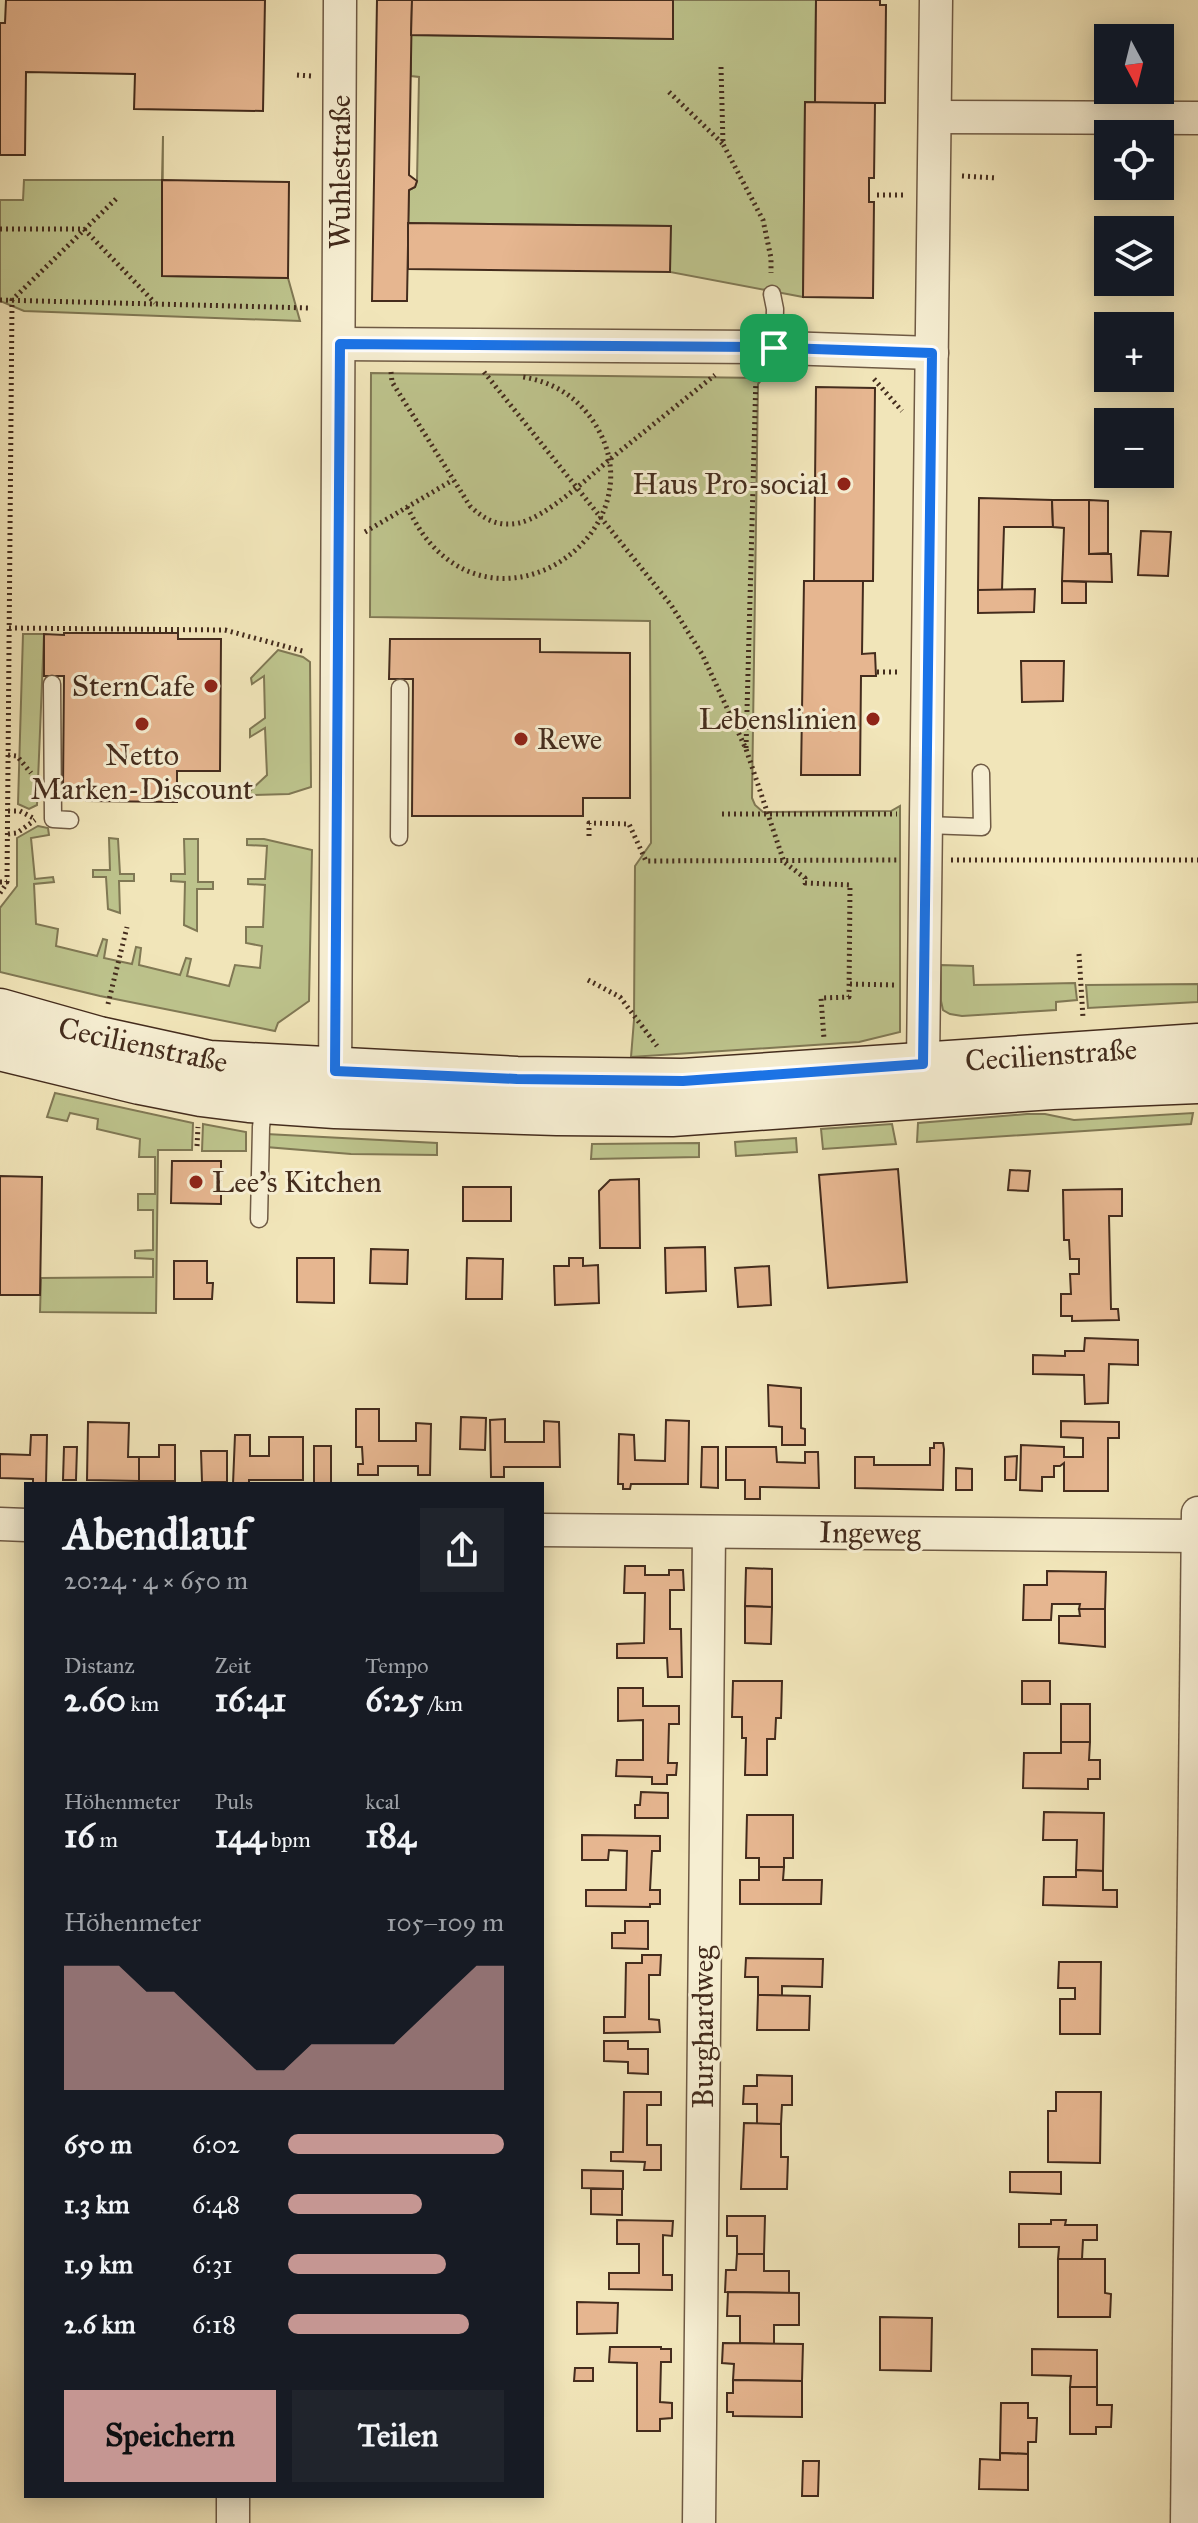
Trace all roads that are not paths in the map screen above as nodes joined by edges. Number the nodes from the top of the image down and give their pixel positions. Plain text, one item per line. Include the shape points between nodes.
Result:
1 (340, 0) edge
2 (936, 0) edge
3 (935, 117) junction
4 (1198, 118) edge
5 (772, 294) road end
6 (340, 344) junction
7 (766, 348) junction
8 (932, 353) junction
9 (52, 684) dead end
10 (400, 688) dead end
11 (981, 773) dead end
12 (70, 820) dead end
13 (916, 820) junction
14 (399, 837) dead end
15 (0, 1011) edge
16 (1198, 1046) edge
17 (0, 1048) edge
18 (923, 1064) junction
19 (1198, 1081) edge
20 (335, 1089) junction
21 (264, 1102) junction
22 (259, 1219) dead end
23 (1198, 1513) edge
24 (0, 1524) edge
25 (24, 1525) edge
26 (544, 1530) edge
27 (709, 1532) junction
28 (1198, 1536) edge
29 (233, 2498) edge
30 (233, 2523) edge
31 (699, 2523) edge
32 (1187, 2523) edge

1 - 6 street, Wuhlestraße
2 - 3 street
3 - 4 street
3 - 8 street
5 - 7 lane via 775,309
6 - 7 street
6 - 20 street, Wuhlestraße
7 - 8 street
8 - 13 street
9 - 12 lane via 44,819
10 - 14 lane
11 - 13 lane via 982,827
13 - 18 street
15 - 20 street, Cecilienstraße via 99,1039
16 - 18 street, Cecilienstraße
17 - 21 street, Cecilienstraße via 140,1082
18 - 20 street, Cecilienstraße via 683,1081 517,1079
19 - 20 street, Cecilienstraße via 672,1114 557,1113
20 - 21 street, Cecilienstraße
21 - 22 lane
23 - 28 street
24 - 25 street
26 - 27 street, Ingeweg
27 - 28 street, Ingeweg
27 - 31 street, Burghardweg
28 - 32 street
29 - 30 street

